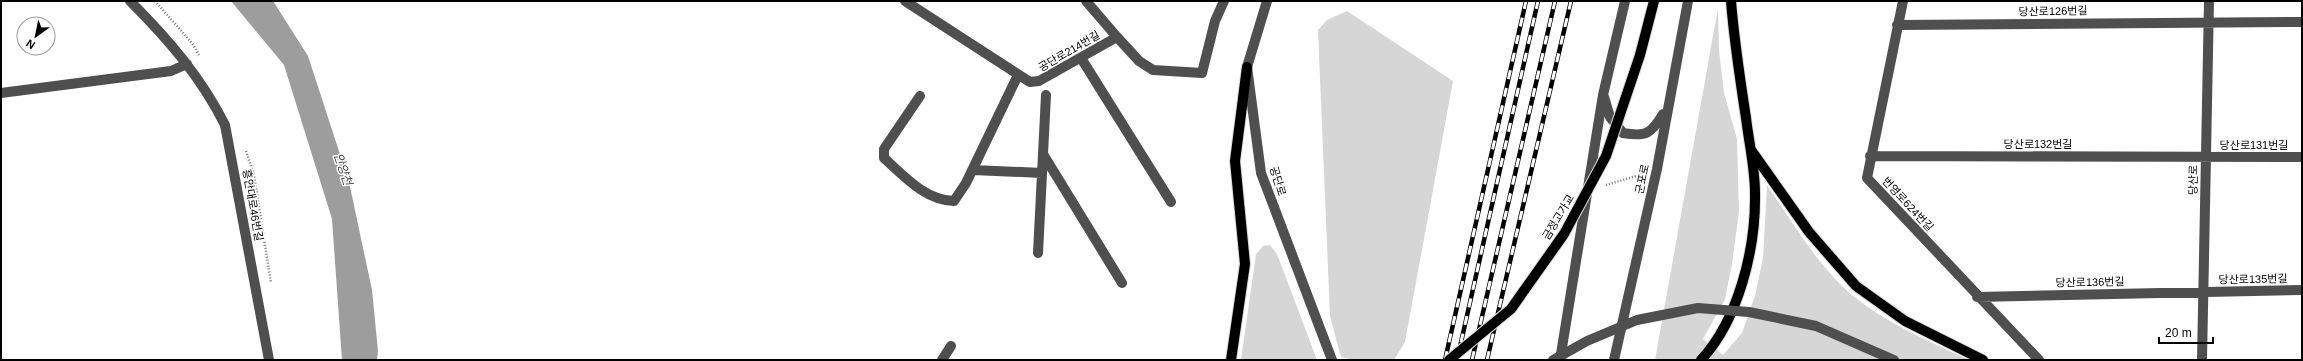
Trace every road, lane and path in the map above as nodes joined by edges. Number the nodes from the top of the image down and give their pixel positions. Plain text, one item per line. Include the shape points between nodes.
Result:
1 (130, 1) edge
2 (905, 1) edge
3 (1086, 1) edge
4 (1224, 1) edge
5 (1267, 1) edge
6 (1625, 1) edge
7 (1654, 1) edge
8 (1688, 1) edge
9 (1731, 1) edge
10 (1903, 1) edge
11 (2209, 1) edge
12 (2209, 22) junction
13 (2302, 22) edge
14 (1897, 25) junction
15 (1117, 37) junction
16 (1081, 58) junction
17 (187, 64) junction
18 (1247, 67) junction
19 (1018, 75) junction
20 (1, 93) edge
21 (1046, 95) dead end
22 (1603, 95) junction
23 (920, 96) dead end
24 (1666, 110) junction
25 (1750, 148) junction
26 (1043, 154) junction
27 (1870, 156) junction
28 (2206, 157) junction
29 (2302, 157) edge
30 (972, 170) junction
31 (1657, 170) junction
32 (1042, 173) junction
33 (1588, 191) junction
34 (1171, 202) dead end
35 (1038, 253) dead end
36 (1122, 283) dead end
37 (2302, 290) edge
38 (2204, 291) junction
39 (1978, 297) junction
40 (951, 346) dead end
41 (269, 360) edge
42 (942, 360) edge
43 (1231, 360) edge
44 (1332, 360) edge
45 (1449, 360) edge
46 (1554, 360) edge
47 (1560, 360) edge
48 (1614, 360) edge
49 (1701, 360) edge
50 (1894, 360) edge
51 (1983, 360) edge
52 (2039, 360) edge
53 (2202, 360) edge

1 - 17 street, 흥안대로46번길 via 169,40
2 - 19 street, 공단로214번길
3 - 15 street
4 - 15 street, 공단로214번길 via 1215,22 1202,73 1153,70 1139,61
5 - 18 street, 공단로
6 - 22 street
7 - 45 main road, 금정고가교, bridge via 1640,55 1606,156 1564,234 1511,309
8 - 24 street, 군포로
9 - 25 main road
10 - 14 street, 번영로624번길
11 - 12 street, 당산로
12 - 13 street, 당산로126번길
12 - 14 street, 당산로126번길
12 - 28 street, 당산로
14 - 27 street, 번영로624번길
15 - 16 street, 공단로214번길
16 - 19 street, 공단로214번길 via 1039,81 1030,82
16 - 34 street
17 - 20 street via 171,71
17 - 41 street, 흥안대로46번길 via 225,125
18 - 43 main road via 1235,161 1245,264
18 - 44 street, 공단로 via 1261,173
19 - 30 street
21 - 26 street
22 - 24 street via 1610,117 1623,133 1639,136 1654,129
22 - 33 street
23 - 30 street via 884,149 884,158 918,189 942,200 954,201
24 - 31 street, 군포로
25 - 49 main road via 1755,194 1750,246 1743,277 1729,319 1713,347
25 - 51 main road via 1809,232 1856,286 1905,321
26 - 32 street
26 - 36 street
27 - 28 street, 당산로132번길
27 - 39 street, 번영로624번길 via 1867,178
28 - 29 street, 당산로131번길
28 - 38 street, 당산로
30 - 32 street
31 - 33 path
31 - 48 street, 군포로
32 - 35 street
33 - 47 street
37 - 38 street, 당산로135번길
38 - 39 street, 당산로136번길
38 - 53 street, 당산로
39 - 52 street, 번영로624번길
40 - 42 street
46 - 50 street, bridge via 1587,341 1637,320 1698,308 1749,312 1816,326

